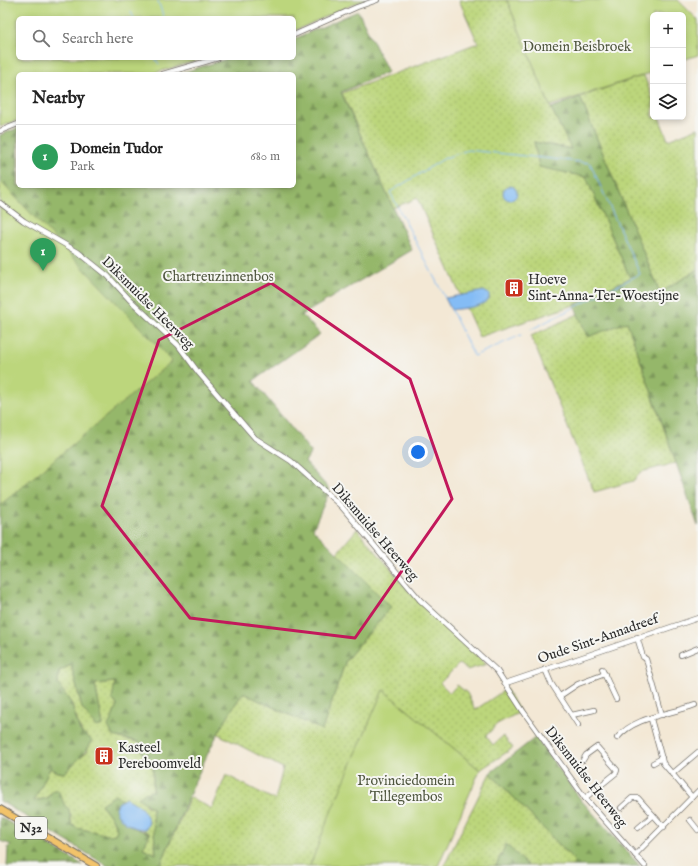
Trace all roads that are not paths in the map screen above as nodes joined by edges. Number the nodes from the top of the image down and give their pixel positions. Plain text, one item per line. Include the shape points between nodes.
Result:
1 (377, 0) edge
2 (296, 34) edge
3 (211, 60) edge
4 (170, 72) edge
5 (16, 125) edge
6 (0, 131) edge
7 (0, 203) edge
8 (698, 618) edge
9 (637, 637) junction
10 (698, 648) edge
11 (682, 655) dead end
12 (602, 668) dead end
13 (545, 669) junction
14 (605, 674) junction
15 (506, 684) junction
16 (560, 696) junction
17 (616, 699) dead end
18 (695, 706) dead end
19 (594, 710) dead end
20 (572, 715) junction
21 (662, 715) junction
22 (651, 719) junction
23 (578, 725) dead end
24 (617, 738) dead end
25 (698, 752) edge
26 (662, 758) junction
27 (583, 760) dead end
28 (653, 763) dead end
29 (672, 774) junction
30 (698, 791) edge
31 (692, 797) junction
32 (585, 798) junction
33 (621, 808) dead end
34 (0, 809) edge
35 (653, 815) junction
36 (690, 820) dead end
37 (664, 826) junction
38 (638, 828) dead end
39 (698, 830) edge
40 (635, 855) junction
41 (88, 864) edge
42 (96, 866) edge
43 (644, 866) edge

1 - 2 street
3 - 4 street
5 - 6 street
7 - 15 street, Diksmuidse Heerweg via 24,221 78,252 108,276 178,345 255,438 291,461 336,502 420,600 491,664
8 - 9 street, Oude Sint-Annadreef
9 - 13 street, Oude Sint-Annadreef
9 - 21 street
10 - 11 street
12 - 14 street
13 - 15 street, Oude Sint-Annadreef
13 - 16 street
14 - 16 street via 578,684
14 - 17 street
15 - 32 street, Diksmuidse Heerweg
16 - 20 street
18 - 21 street
19 - 20 street
20 - 23 street
21 - 22 street
22 - 24 street via 629,726
22 - 26 street
25 - 29 street
26 - 28 street
26 - 29 street
27 - 32 street via 597,747 617,770
29 - 31 street
30 - 31 street
31 - 37 street
32 - 40 street, Diksmuidse Heerweg
33 - 35 street via 632,798 638,798
34 - 41 main road, N32
35 - 37 street
35 - 38 street
36 - 39 street
37 - 40 street
40 - 43 street, Diksmuidse Heerweg
41 - 42 main road, N32

